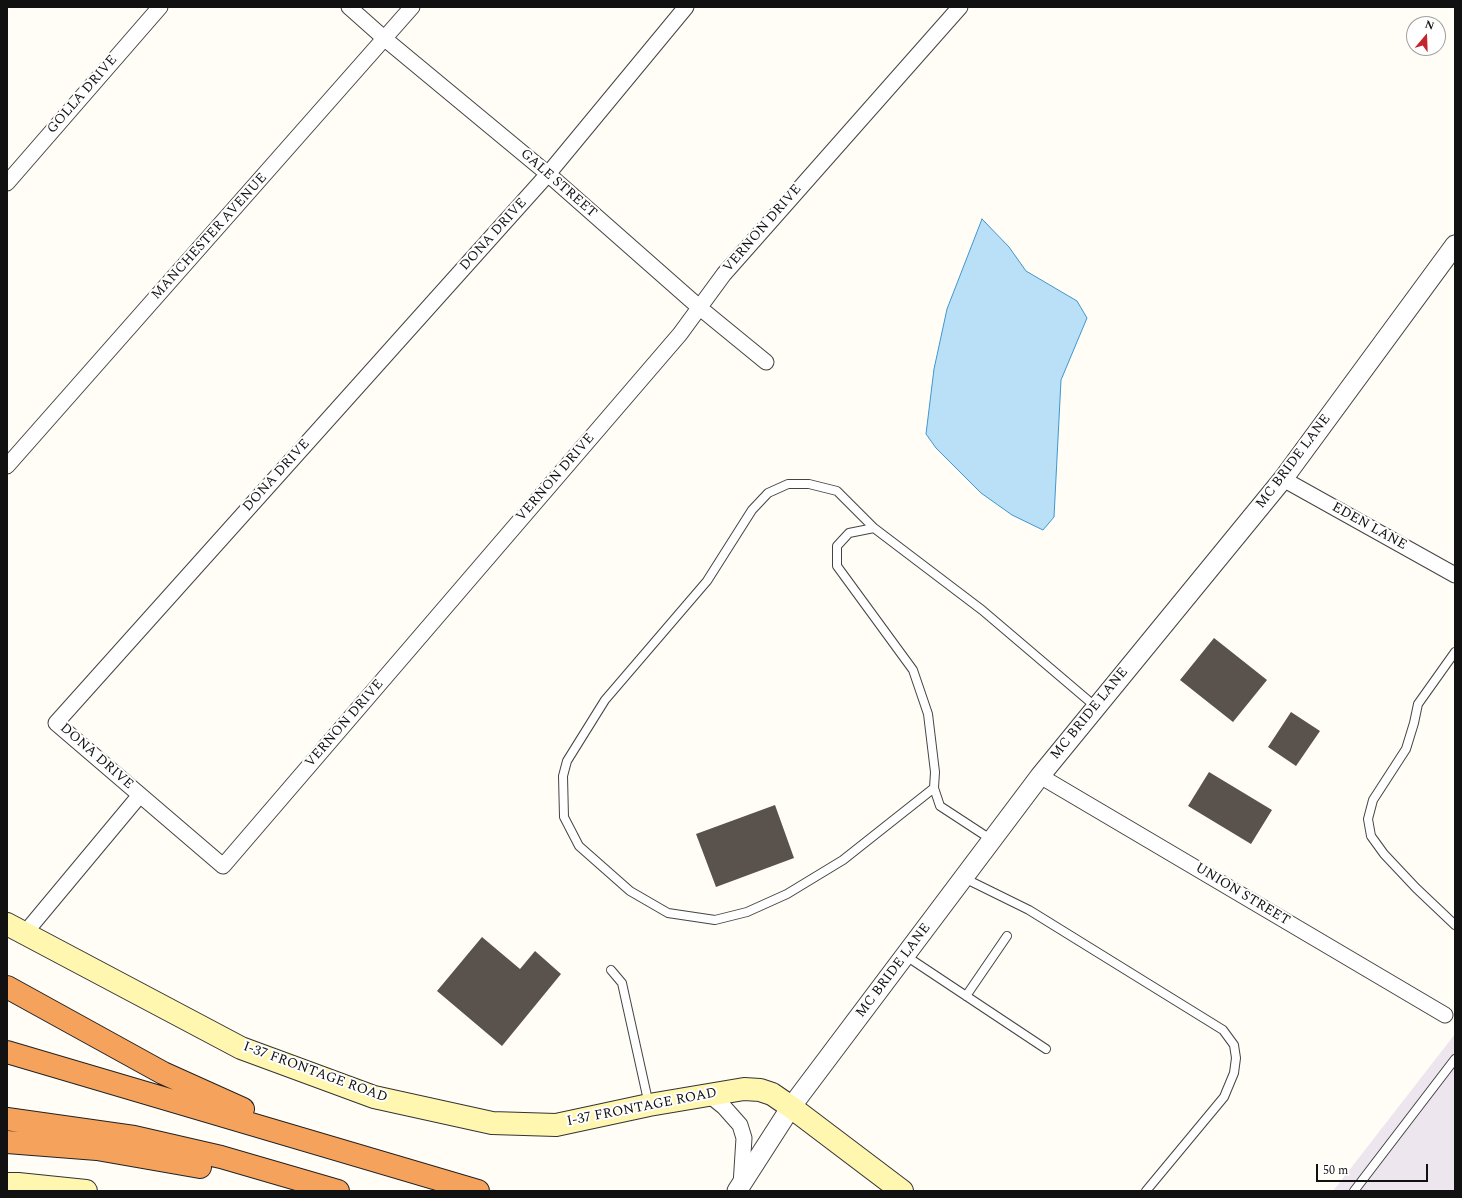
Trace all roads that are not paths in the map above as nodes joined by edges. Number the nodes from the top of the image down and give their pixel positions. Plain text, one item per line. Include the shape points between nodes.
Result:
1 (160, 7) edge
2 (349, 7) edge
3 (412, 7) edge
4 (686, 7) edge
5 (960, 7) edge
6 (385, 39) junction
7 (548, 174) junction
8 (7, 183) edge
9 (1455, 245) edge
10 (700, 308) junction
11 (766, 362) dead end
12 (7, 466) edge
13 (1283, 479) junction
14 (874, 528) junction
15 (1455, 575) edge
16 (1455, 652) edge
17 (1096, 707) junction
18 (1040, 776) junction
19 (934, 788) junction
20 (140, 795) junction
21 (992, 840) junction
22 (964, 878) junction
23 (1455, 925) edge
24 (16, 928) edge
25 (1007, 936) dead end
26 (906, 956) junction
27 (611, 970) dead end
28 (7, 987) edge
29 (966, 996) junction
30 (1445, 1015) dead end
31 (1046, 1049) dead end
32 (7, 1052) edge
33 (1455, 1059) edge
34 (709, 1095) junction
35 (649, 1105) junction
36 (790, 1107) junction
37 (7, 1120) edge
38 (313, 1141) junction
39 (7, 1142) edge
40 (299, 1178) junction
41 (7, 1184) edge
42 (739, 1188) edge
43 (86, 1191) edge
44 (338, 1191) edge
45 (478, 1191) edge
46 (902, 1191) edge
47 (1146, 1191) edge
48 (1354, 1191) edge

1 - 8 street, GOLLA DRIVE
2 - 6 street, GALE STREET
3 - 6 street, MANCHESTER AVENUE
4 - 7 street, DONA DRIVE
5 - 10 street, VERNON DRIVE via 724,274
6 - 7 street, GALE STREET
6 - 12 street, MANCHESTER AVENUE
7 - 10 street, GALE STREET
7 - 20 street, DONA DRIVE via 56,723
9 - 13 street, MC BRIDE LANE
10 - 11 street, GALE STREET
10 - 20 street, VERNON DRIVE via 223,866
13 - 15 street, EDEN LANE
13 - 17 street, MC BRIDE LANE
14 - 17 lane via 982,610
14 - 19 lane via 849,533 837,546 837,566 913,670 928,714 935,772
14 - 19 lane via 837,491 808,484 788,484 768,493 752,510 707,581 605,700 567,761 563,776 564,817 579,846 630,891 668,913 714,920 747,912 787,894 843,860
16 - 23 lane via 1418,704 1406,749 1373,800 1368,819 1371,836 1384,854
17 - 18 street, MC BRIDE LANE
18 - 21 street, MC BRIDE LANE
18 - 30 street, UNION STREET
19 - 21 lane via 940,806
20 - 24 street, DONA DRIVE
21 - 22 street, MC BRIDE LANE
22 - 26 street, MC BRIDE LANE
22 - 47 lane via 1029,910 1223,1030 1234,1045 1234,1073 1224,1097
24 - 35 main road, I-37 FRONTAGE ROAD via 241,1048 374,1097 492,1123 556,1125
25 - 29 lane
26 - 29 lane
26 - 36 street, MC BRIDE LANE
27 - 35 lane via 622,983
28 - 38 highway via 163,1073
29 - 31 lane
32 - 38 highway
33 - 48 lane
34 - 35 main road, I-37 FRONTAGE ROAD
34 - 36 main road, I-37 FRONTAGE ROAD via 744,1088 760,1090 772,1094
34 - 42 street via 740,1125 744,1138
36 - 42 street, MC BRIDE LANE
36 - 46 main road, I-37 FRONTAGE ROAD
37 - 40 highway via 134,1137
38 - 45 highway
39 - 40 highway via 97,1149 255,1179
40 - 44 highway
41 - 43 main road

